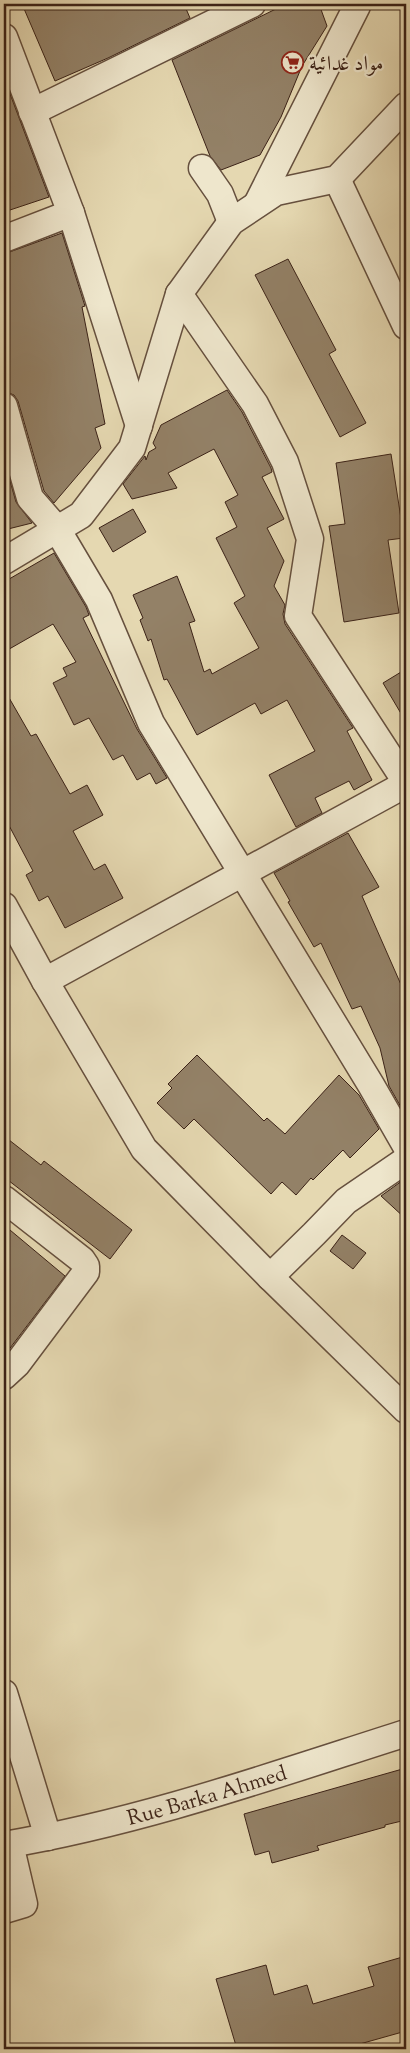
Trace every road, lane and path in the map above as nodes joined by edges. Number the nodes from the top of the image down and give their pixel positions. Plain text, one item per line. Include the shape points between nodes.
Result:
1 (252, 4) edge
2 (356, 4) edge
3 (4, 37) edge
4 (406, 106) edge
5 (32, 112) junction
6 (202, 168) dead end
7 (337, 179) junction
8 (257, 204) junction
9 (71, 213) junction
10 (231, 222) junction
11 (4, 238) edge
12 (179, 294) junction
13 (406, 326) edge
14 (4, 406) edge
15 (139, 426) junction
16 (57, 529) junction
17 (4, 562) edge
18 (406, 783) edge
19 (243, 874) junction
20 (4, 906) edge
21 (45, 982) junction
22 (406, 1146) edge
23 (406, 1160) edge
24 (4, 1199) edge
25 (270, 1277) junction
26 (4, 1376) edge
27 (406, 1410) edge
28 (4, 1693) edge
29 (406, 1733) edge
30 (48, 1837) junction
31 (7, 1845) edge
32 (4, 1910) edge

1 - 5 street
2 - 8 street
3 - 5 street
4 - 7 street
5 - 9 street
6 - 10 street via 220,194
7 - 8 street via 276,192
7 - 13 street
8 - 10 street
9 - 11 street
9 - 15 street
10 - 12 street
12 - 15 street
12 - 18 street via 255,404 285,462 310,539 298,616
14 - 16 street via 30,498
15 - 16 street via 132,448 81,515
16 - 17 street
16 - 19 street via 99,600 151,723
18 - 19 street
19 - 21 street
19 - 22 street
20 - 21 street
21 - 25 street via 144,1149
23 - 25 street via 346,1201
24 - 26 street via 82,1260 86,1272 17,1364
25 - 27 street
28 - 30 street
29 - 30 street, Rue Barka Ahmed via 203,1798
30 - 31 street, Rue Barka Ahmed
31 - 32 street via 24,1904

